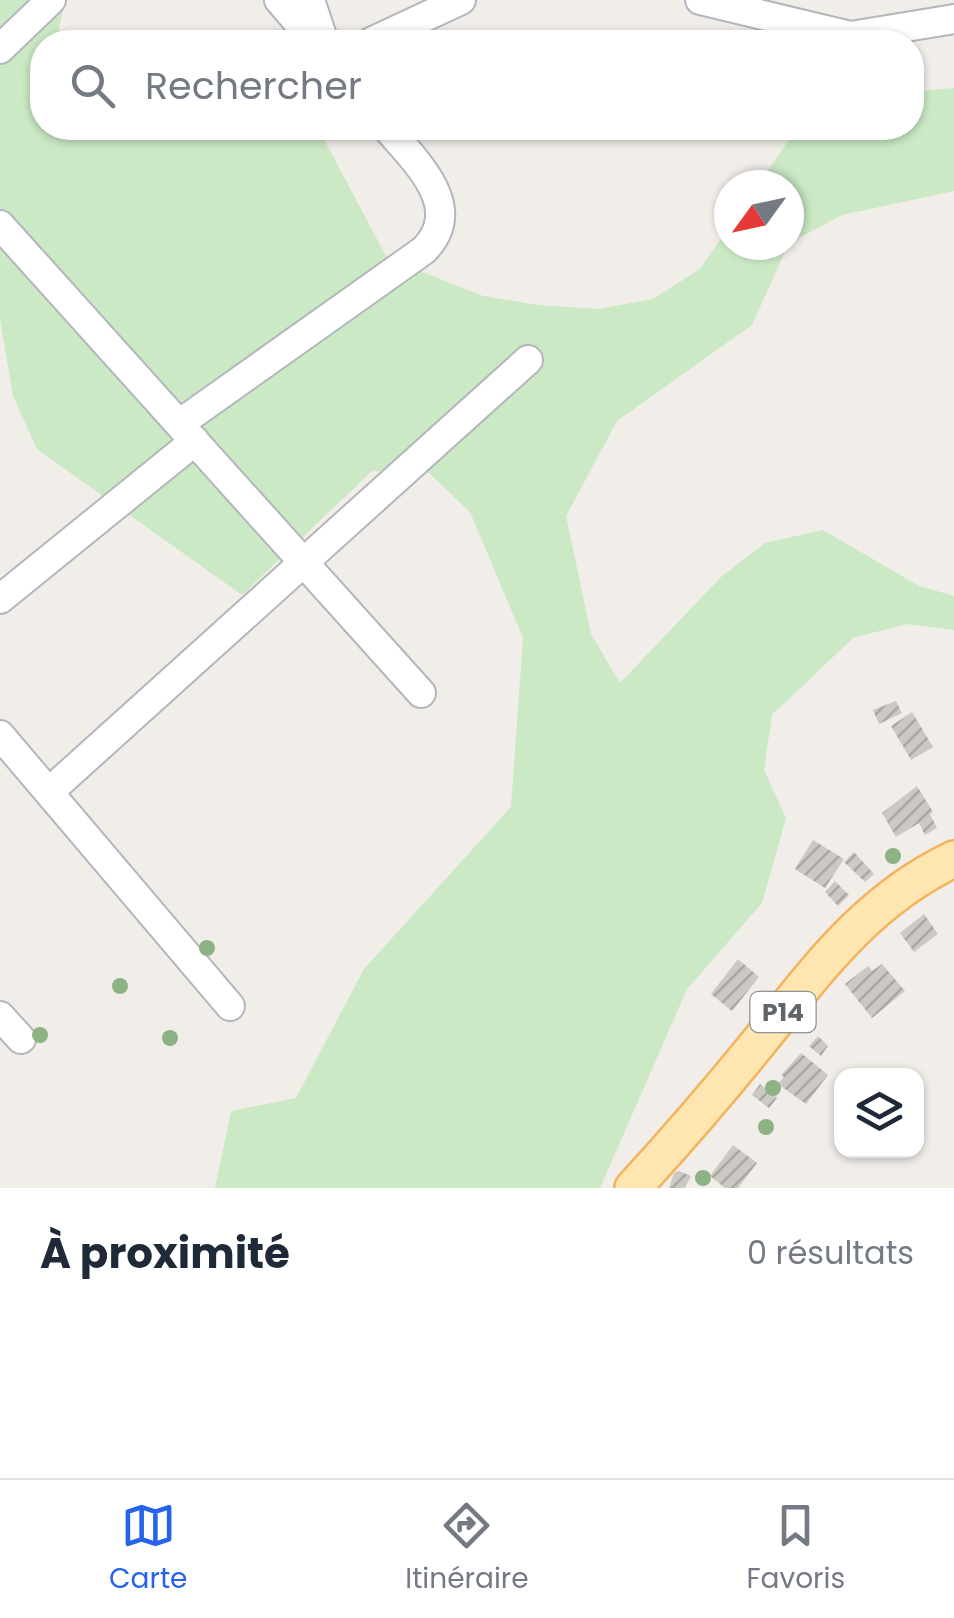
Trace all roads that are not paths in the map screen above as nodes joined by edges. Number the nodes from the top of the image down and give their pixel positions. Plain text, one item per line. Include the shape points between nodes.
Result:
1 (51, 0) edge
2 (279, 0) edge
3 (310, 0) edge
4 (461, 0) edge
5 (700, 0) edge
6 (954, 19) edge
7 (305, 30) edge
8 (320, 30) edge
9 (397, 30) edge
10 (825, 30) edge
11 (887, 30) edge
12 (0, 49) edge
13 (398, 140) edge
14 (0, 224) edge
15 (528, 360) dead end
16 (187, 433) junction
17 (305, 564) junction
18 (0, 600) edge
19 (421, 693) dead end
20 (0, 735) edge
21 (50, 791) junction
22 (954, 859) edge
23 (230, 1006) dead end
24 (0, 1016) edge
25 (22, 1039) dead end
26 (633, 1188) edge

1 - 12 street
2 - 7 street
3 - 8 street
4 - 9 street
5 - 10 street
6 - 11 street
13 - 16 street via 437,194 437,237
14 - 16 street
15 - 17 street
16 - 17 street
16 - 18 street
17 - 19 street
17 - 21 street
20 - 21 street
21 - 23 street
22 - 26 main road, P14 via 912,882 845,936
24 - 25 street

